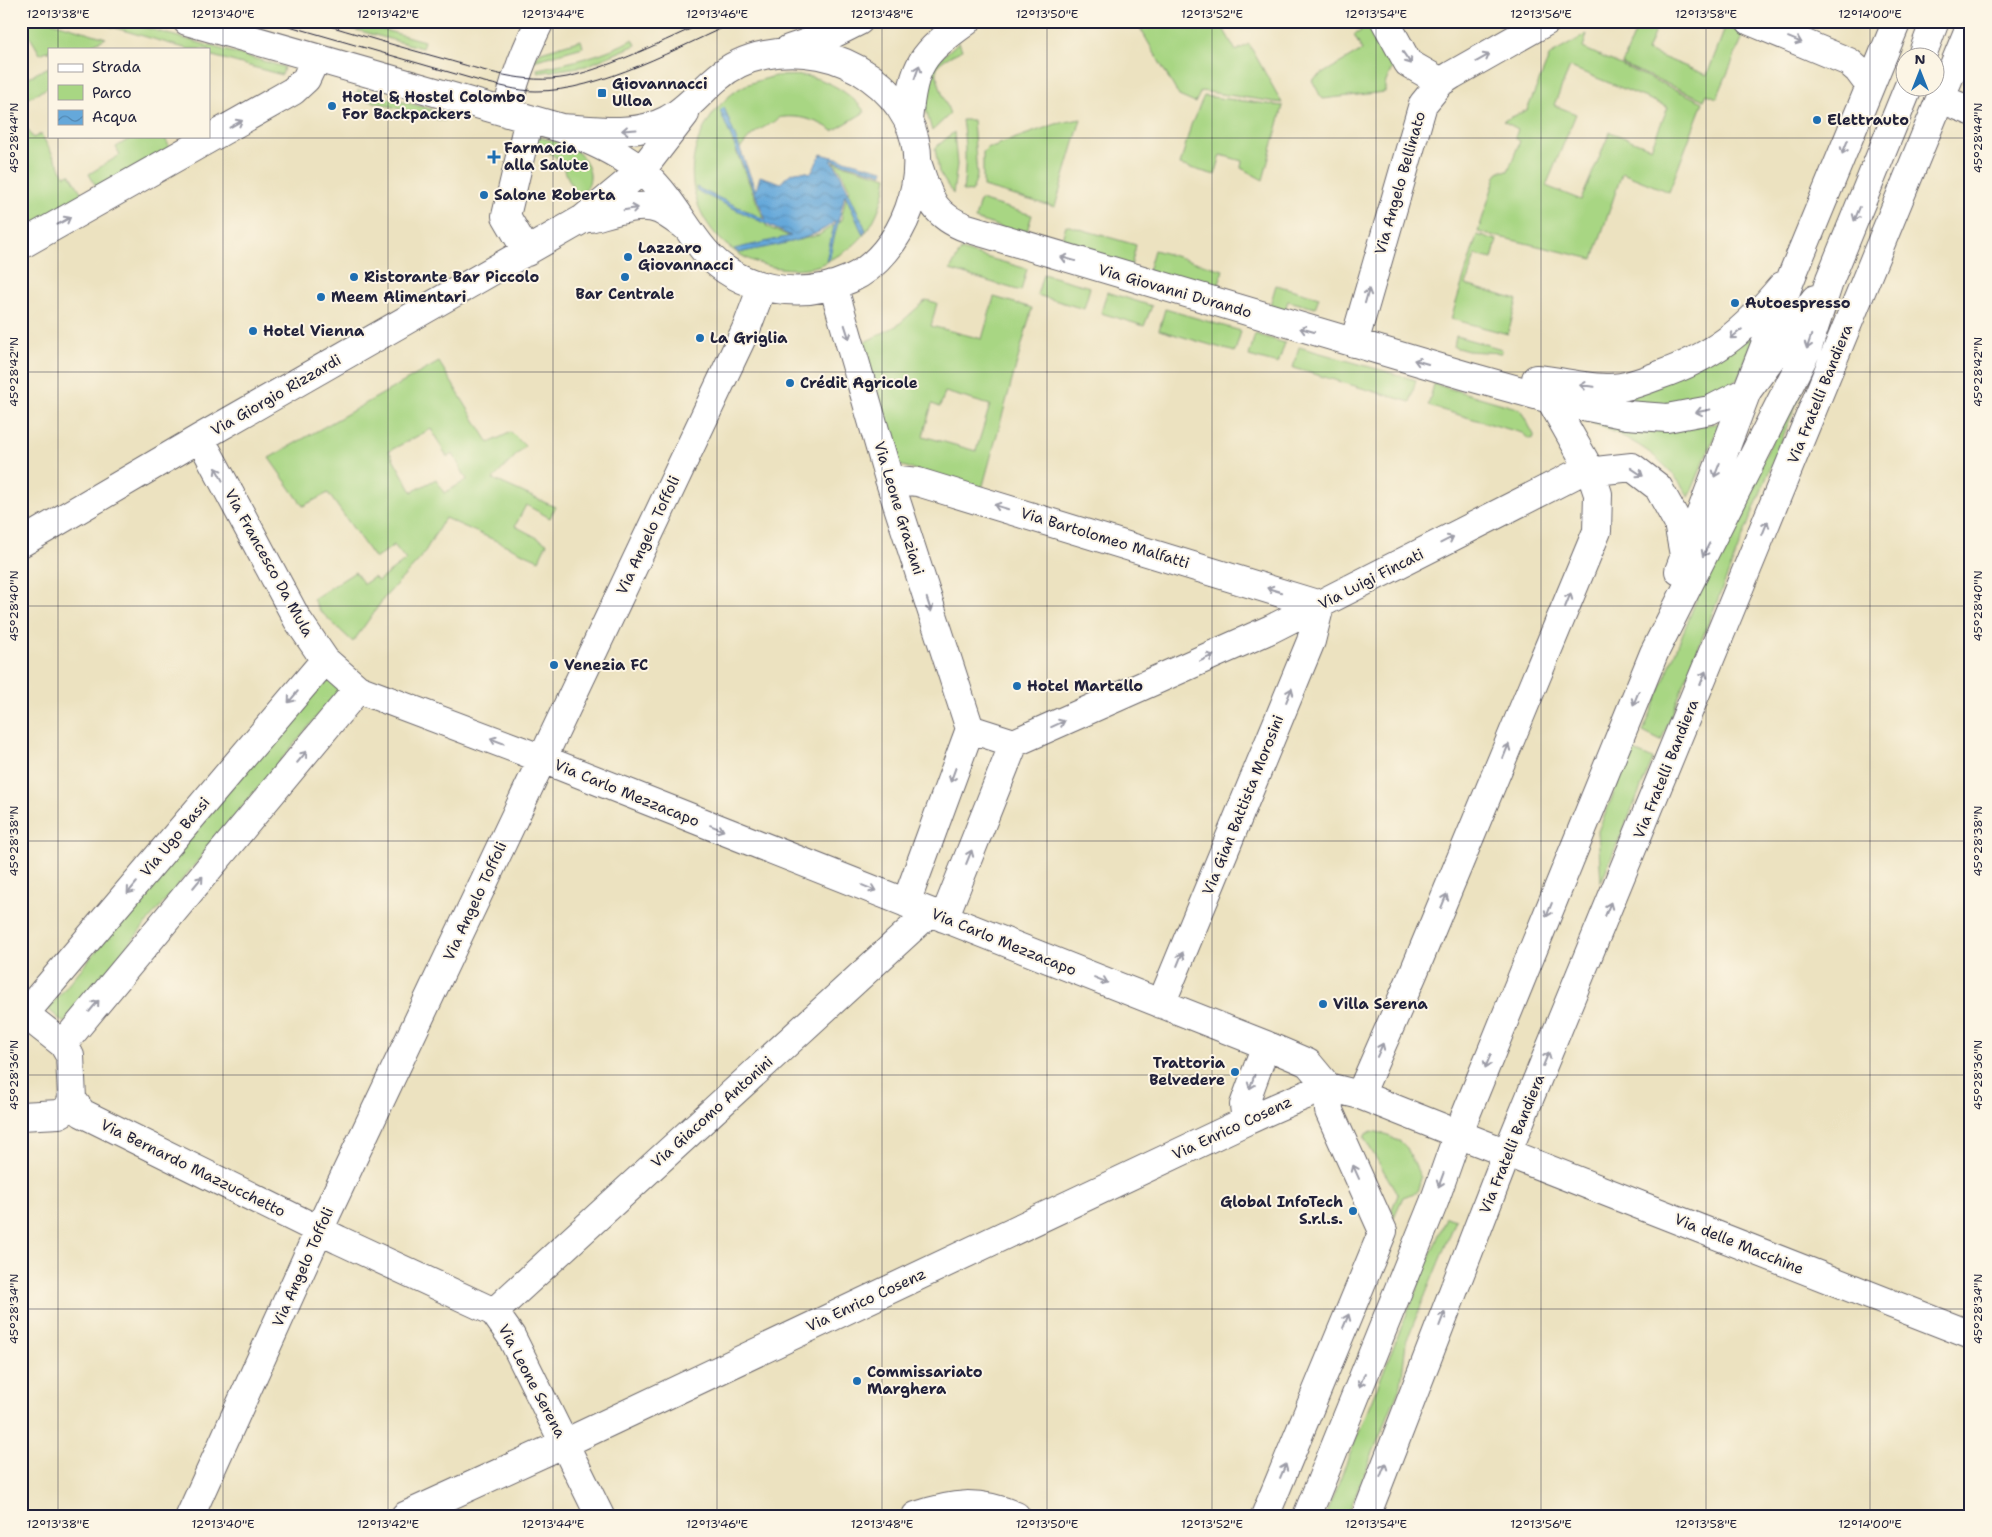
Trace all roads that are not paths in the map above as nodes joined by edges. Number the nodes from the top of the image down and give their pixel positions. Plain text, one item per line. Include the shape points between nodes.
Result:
1 (188, 21) edge
2 (540, 21) edge
3 (859, 21) edge
4 (968, 21) edge
5 (1385, 21) edge
6 (1547, 21) edge
7 (1750, 21) edge
8 (1897, 21) edge
9 (1935, 21) edge
10 (1971, 24) edge
11 (1924, 48) edge
12 (776, 52) junction
13 (316, 58) junction
14 (1441, 82) junction
15 (1870, 86) junction
16 (697, 98) junction
17 (1904, 98) edge
18 (1941, 99) junction
19 (1971, 111) edge
20 (518, 116) junction
21 (908, 120) junction
22 (561, 128) junction
23 (209, 138) edge
24 (210, 138) edge
25 (917, 163) junction
26 (641, 171) junction
27 (590, 213) junction
28 (682, 220) junction
29 (21, 244) edge
30 (527, 252) junction
31 (1793, 272) junction
32 (1830, 279) junction
33 (833, 285) junction
34 (762, 287) junction
35 (1354, 343) junction
36 (1467, 376) junction
37 (1747, 391) junction
38 (1550, 398) junction
39 (200, 438) junction
40 (1590, 470) junction
41 (889, 480) junction
42 (21, 543) edge
43 (1684, 555) junction
44 (1320, 605) junction
45 (1654, 653) junction
46 (325, 660) junction
47 (358, 689) junction
48 (970, 729) junction
49 (1014, 743) junction
50 (542, 759) junction
51 (915, 877) junction
52 (955, 892) junction
53 (927, 911) junction
54 (1161, 1004) junction
55 (22, 1011) edge
56 (63, 1044) junction
57 (1266, 1045) junction
58 (1328, 1087) junction
59 (1360, 1095) junction
60 (72, 1099) junction
61 (21, 1116) edge
62 (1246, 1120) junction
63 (1458, 1134) junction
64 (1507, 1153) junction
65 (319, 1230) junction
66 (494, 1312) junction
67 (1971, 1335) edge
68 (565, 1443) junction
69 (190, 1516) edge
70 (405, 1516) edge
71 (600, 1516) edge
72 (916, 1516) edge
73 (1016, 1516) edge
74 (1264, 1516) edge
75 (1307, 1516) edge
76 (1366, 1516) edge

1 - 13 street
2 - 20 street via 515,77
3 - 12 street via 833,34
21 -> 4 street via 912,88 923,59
5 -> 14 street via 1408,63
14 -> 6 street
7 -> 15 street via 1849,62
8 - 15 street, Via Fratelli Bandiera
9 - 11 street
10 - 18 street, Via Fratelli Bandiera
12 - 16 street via 734,66 717,77
12 - 21 street via 808,53 851,66 884,89
13 - 20 street
24 -> 13 street via 293,91 306,79
35 -> 14 street, Via Angelo Bellinato via 1423,104
15 -> 31 street, Via Fratelli Bandiera
16 -> 22 street via 668,120 648,128
16 - 26 street
16 - 28 street via 674,143 668,169 670,192
17 -> 32 street, Via Fratelli Bandiera
18 - 19 street
64 -> 18 street, Via Fratelli Bandiera
20 - 22 street
20 - 30 street via 506,216
21 - 25 street via 916,146
22 - 26 street via 616,154
22 - 27 street via 593,147 605,160 610,185
29 -> 23 street
25 - 33 street via 910,204 898,235 866,269
35 -> 25 street, Via Giovanni Durando via 956,224 938,211
26 - 27 street
26 - 28 street
27 -> 28 street via 649,208
27 - 30 street, Via Giorgio Rizzardi
28 - 34 street via 718,264
30 - 39 street, Via Giorgio Rizzardi
31 -> 36 street, Via Giovanni Durando via 1739,332 1708,355 1636,384 1609,388
31 - 37 street, Via Fratelli Bandiera
32 - 37 street, Via Fratelli Bandiera
32 -> 45 street, Via Fratelli Bandiera via 1807,350
33 - 34 street via 799,290
33 -> 41 street, Via Leone Graziani
34 - 50 street, Via Angelo Toffoli via 747,327
36 -> 35 street, Via Giovanni Durando
36 - 38 street, Via Giovanni Durando
37 -> 38 street, Via Giovanni Durando via 1710,410 1667,418 1627,415
37 -> 43 street, Via Fratelli Bandiera
38 - 40 street
39 - 42 street, Via Giorgio Rizzardi
46 -> 39 street, Via Francesco Da Mula via 297,619
40 -> 43 street, Via Luigi Fincati via 1632,467 1658,487 1678,523
44 -> 40 street, Via Luigi Fincati via 1574,475
59 -> 40 street via 1597,531 1598,494
44 -> 41 street, Via Bartolomeo Malfatti via 918,482
41 -> 48 street, Via Leone Graziani
43 - 45 street, Via Fratelli Bandiera
49 -> 44 street, Via Luigi Fincati
54 -> 44 street, Via Gian Battista Morosini via 1311,641
45 -> 63 street, Via Fratelli Bandiera
46 - 47 street, Via Francesco Da Mula
46 -> 55 street, Via Ugo Bassi via 33,1004
50 -> 47 street, Via Francesco Da Mula
56 -> 47 street
48 - 49 street
48 -> 51 street
52 -> 49 street
50 -> 53 street, Via Carlo Mezzacapo
50 - 65 street, Via Angelo Toffoli
51 - 52 street
51 - 53 street
52 - 53 street
53 -> 54 street, Via Carlo Mezzacapo
53 - 66 street, Via Giacomo Antonini
54 - 57 street, Via Carlo Mezzacapo
55 - 56 street
56 - 60 street via 70,1056
57 - 58 street, Via Carlo Mezzacapo via 1308,1063
57 -> 62 street via 1244,1104
58 - 59 street
58 - 62 street, Via Enrico Cosenz via 1301,1095
74 -> 58 street via 1383,1231 1329,1111
59 - 63 street
60 - 61 street via 68,1109 59,1114
60 - 65 street, Via Bernardo Mazzucchetto via 82,1113
62 - 68 street, Via Enrico Cosenz
63 - 64 street, Via delle Macchine
63 -> 75 street, Via Fratelli Bandiera via 1434,1202
64 - 67 street, Via delle Macchine
76 -> 64 street, Via Fratelli Bandiera
65 - 66 street, Via Leone Serena
65 - 69 street, Via Angelo Toffoli
66 - 68 street, Via Leone Serena via 511,1336
68 - 70 street, Via Enrico Cosenz
68 - 71 street, Via Leone Serena
72 - 73 street via 941,1507 965,1504 1000,1509

